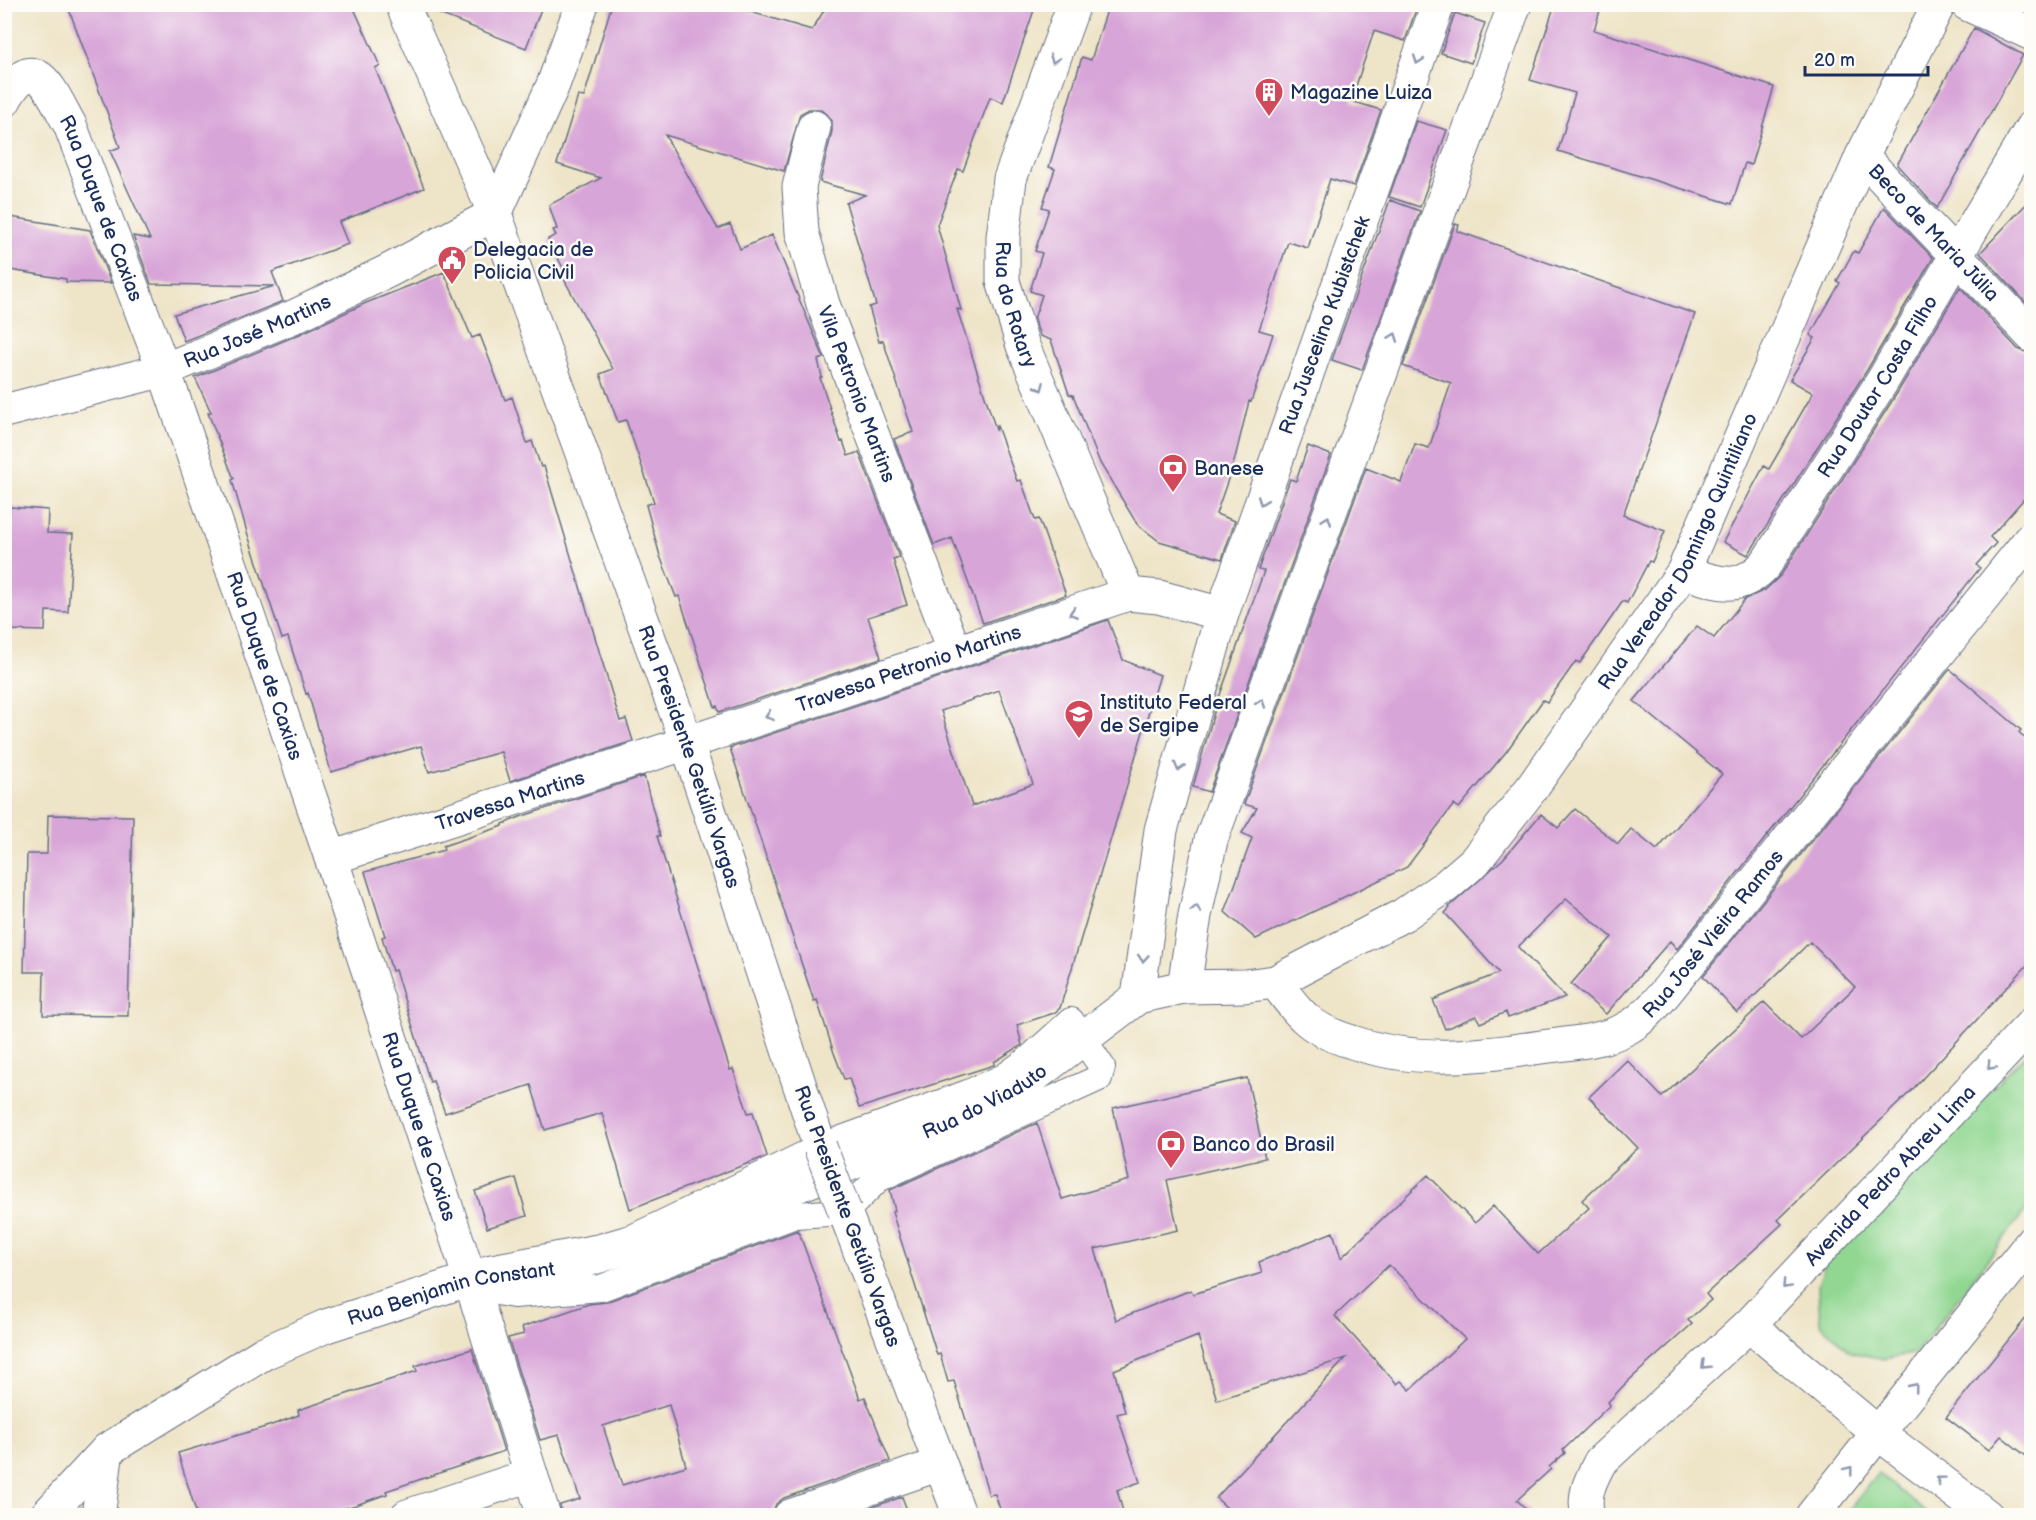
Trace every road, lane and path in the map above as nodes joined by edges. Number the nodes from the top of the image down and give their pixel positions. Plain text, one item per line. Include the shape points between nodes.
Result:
1 (402, 4) edge
2 (582, 4) edge
3 (1074, 4) edge
4 (1438, 4) edge
5 (1515, 4) edge
6 (1939, 4) edge
7 (1967, 4) edge
8 (2031, 34) edge
9 (4, 101) edge
10 (814, 127) dead end
11 (2031, 128) edge
12 (1862, 156) junction
13 (495, 214) junction
14 (1957, 257) junction
15 (2031, 336) edge
16 (164, 369) junction
17 (4, 411) edge
18 (2031, 537) edge
19 (1683, 572) junction
20 (1128, 594) junction
21 (1222, 614) junction
22 (955, 652) junction
23 (687, 743) junction
24 (1161, 830) junction
25 (1210, 840) junction
26 (331, 858) junction
27 (1275, 982) junction
28 (1184, 987) junction
29 (1138, 997) junction
30 (2031, 1024) edge
31 (1082, 1038) junction
32 (820, 1147) junction
33 (815, 1179) joint
34 (845, 1212) junction
35 (2031, 1242) edge
36 (470, 1280) junction
37 (1749, 1325) junction
38 (1878, 1433) junction
39 (107, 1450) junction
40 (940, 1464) junction
41 (531, 1475) junction
42 (1581, 1512) edge
43 (46, 1515) edge
44 (98, 1515) edge
45 (407, 1515) edge
46 (544, 1515) edge
47 (789, 1515) edge
48 (960, 1515) edge
49 (1812, 1515) edge
50 (1987, 1515) edge

1 - 13 street, Rua Presidente Getúlio Vargas
2 - 13 street via 553,85
3 -> 20 street, Rua do Rotary via 1010,179 1003,237 1003,281 1023,346
4 -> 21 street, Rua Juscelino Kubistchek
25 -> 5 street
6 - 12 street, Rua Vereador Domingo Quintiliano
7 - 8 street
9 - 16 street, Rua Duque de Caxias via 15,81 25,74 34,74 43,80 70,125
10 - 22 street, Vila Petronio Martins via 799,187 802,232 823,304
11 - 14 street, Rua Doutor Costa Filho
12 - 14 street, Beco de Maria Júlia
12 - 19 street, Rua Vereador Domingo Quintiliano
13 - 16 street, Rua José Martins via 293,317
13 - 23 street, Rua Presidente Getúlio Vargas
14 - 15 street, Beco de Maria Júlia
14 - 19 street, Rua Doutor Costa Filho via 1765,565 1748,580 1733,584
16 - 17 street, Rua José Martins
16 - 26 street, Rua Duque de Caxias
18 - 27 street, Rua José Vieira Ramos via 1688,965 1643,1017 1628,1028 1576,1042 1484,1056 1384,1053 1333,1036 1305,1018
19 - 27 street, Rua Vereador Domingo Quintiliano via 1531,789 1474,861 1403,915
20 - 21 street via 1159,597
20 -> 22 street, Travessa Petronio Martins
21 -> 24 street, Rua Juscelino Kubistchek
22 -> 23 street, Travessa Petronio Martins
23 - 26 street, Travessa Martins
23 - 32 street, Rua Presidente Getúlio Vargas
24 - 25 street
24 -> 29 street, Rua Juscelino Kubistchek
28 -> 25 street
26 - 36 street, Rua Duque de Caxias
27 - 28 street
28 - 29 street
29 - 31 street, Rua do Viaduto
30 -> 37 street, Avenida Pedro Abreu Lima
31 - 32 street via 1071,1020 1004,1077
31 - 33 street, Rua do Viaduto via 1022,1085 949,1122
31 - 34 street via 1102,1067 1099,1078 878,1179
32 - 34 street, Rua Presidente Getúlio Vargas, bridge
32 - 36 street via 634,1237 489,1268
33 - 36 street, Rua Benjamin Constant via 682,1231 564,1267
34 - 36 street via 795,1215 602,1288 514,1295
34 - 40 street, Rua Presidente Getúlio Vargas
38 -> 35 street
36 - 39 street, Rua Benjamin Constant via 326,1326 264,1353
36 - 41 street, Rua Duque de Caxias
37 - 38 street
37 -> 42 street, Avenida Pedro Abreu Lima via 1600,1462 1588,1485
49 -> 38 street
50 -> 38 street
39 - 43 street, Rua Benjamin Constant
39 - 44 street
40 - 47 street
40 - 48 street, Rua Presidente Getúlio Vargas
41 - 45 street
41 - 46 street, Rua Duque de Caxias

